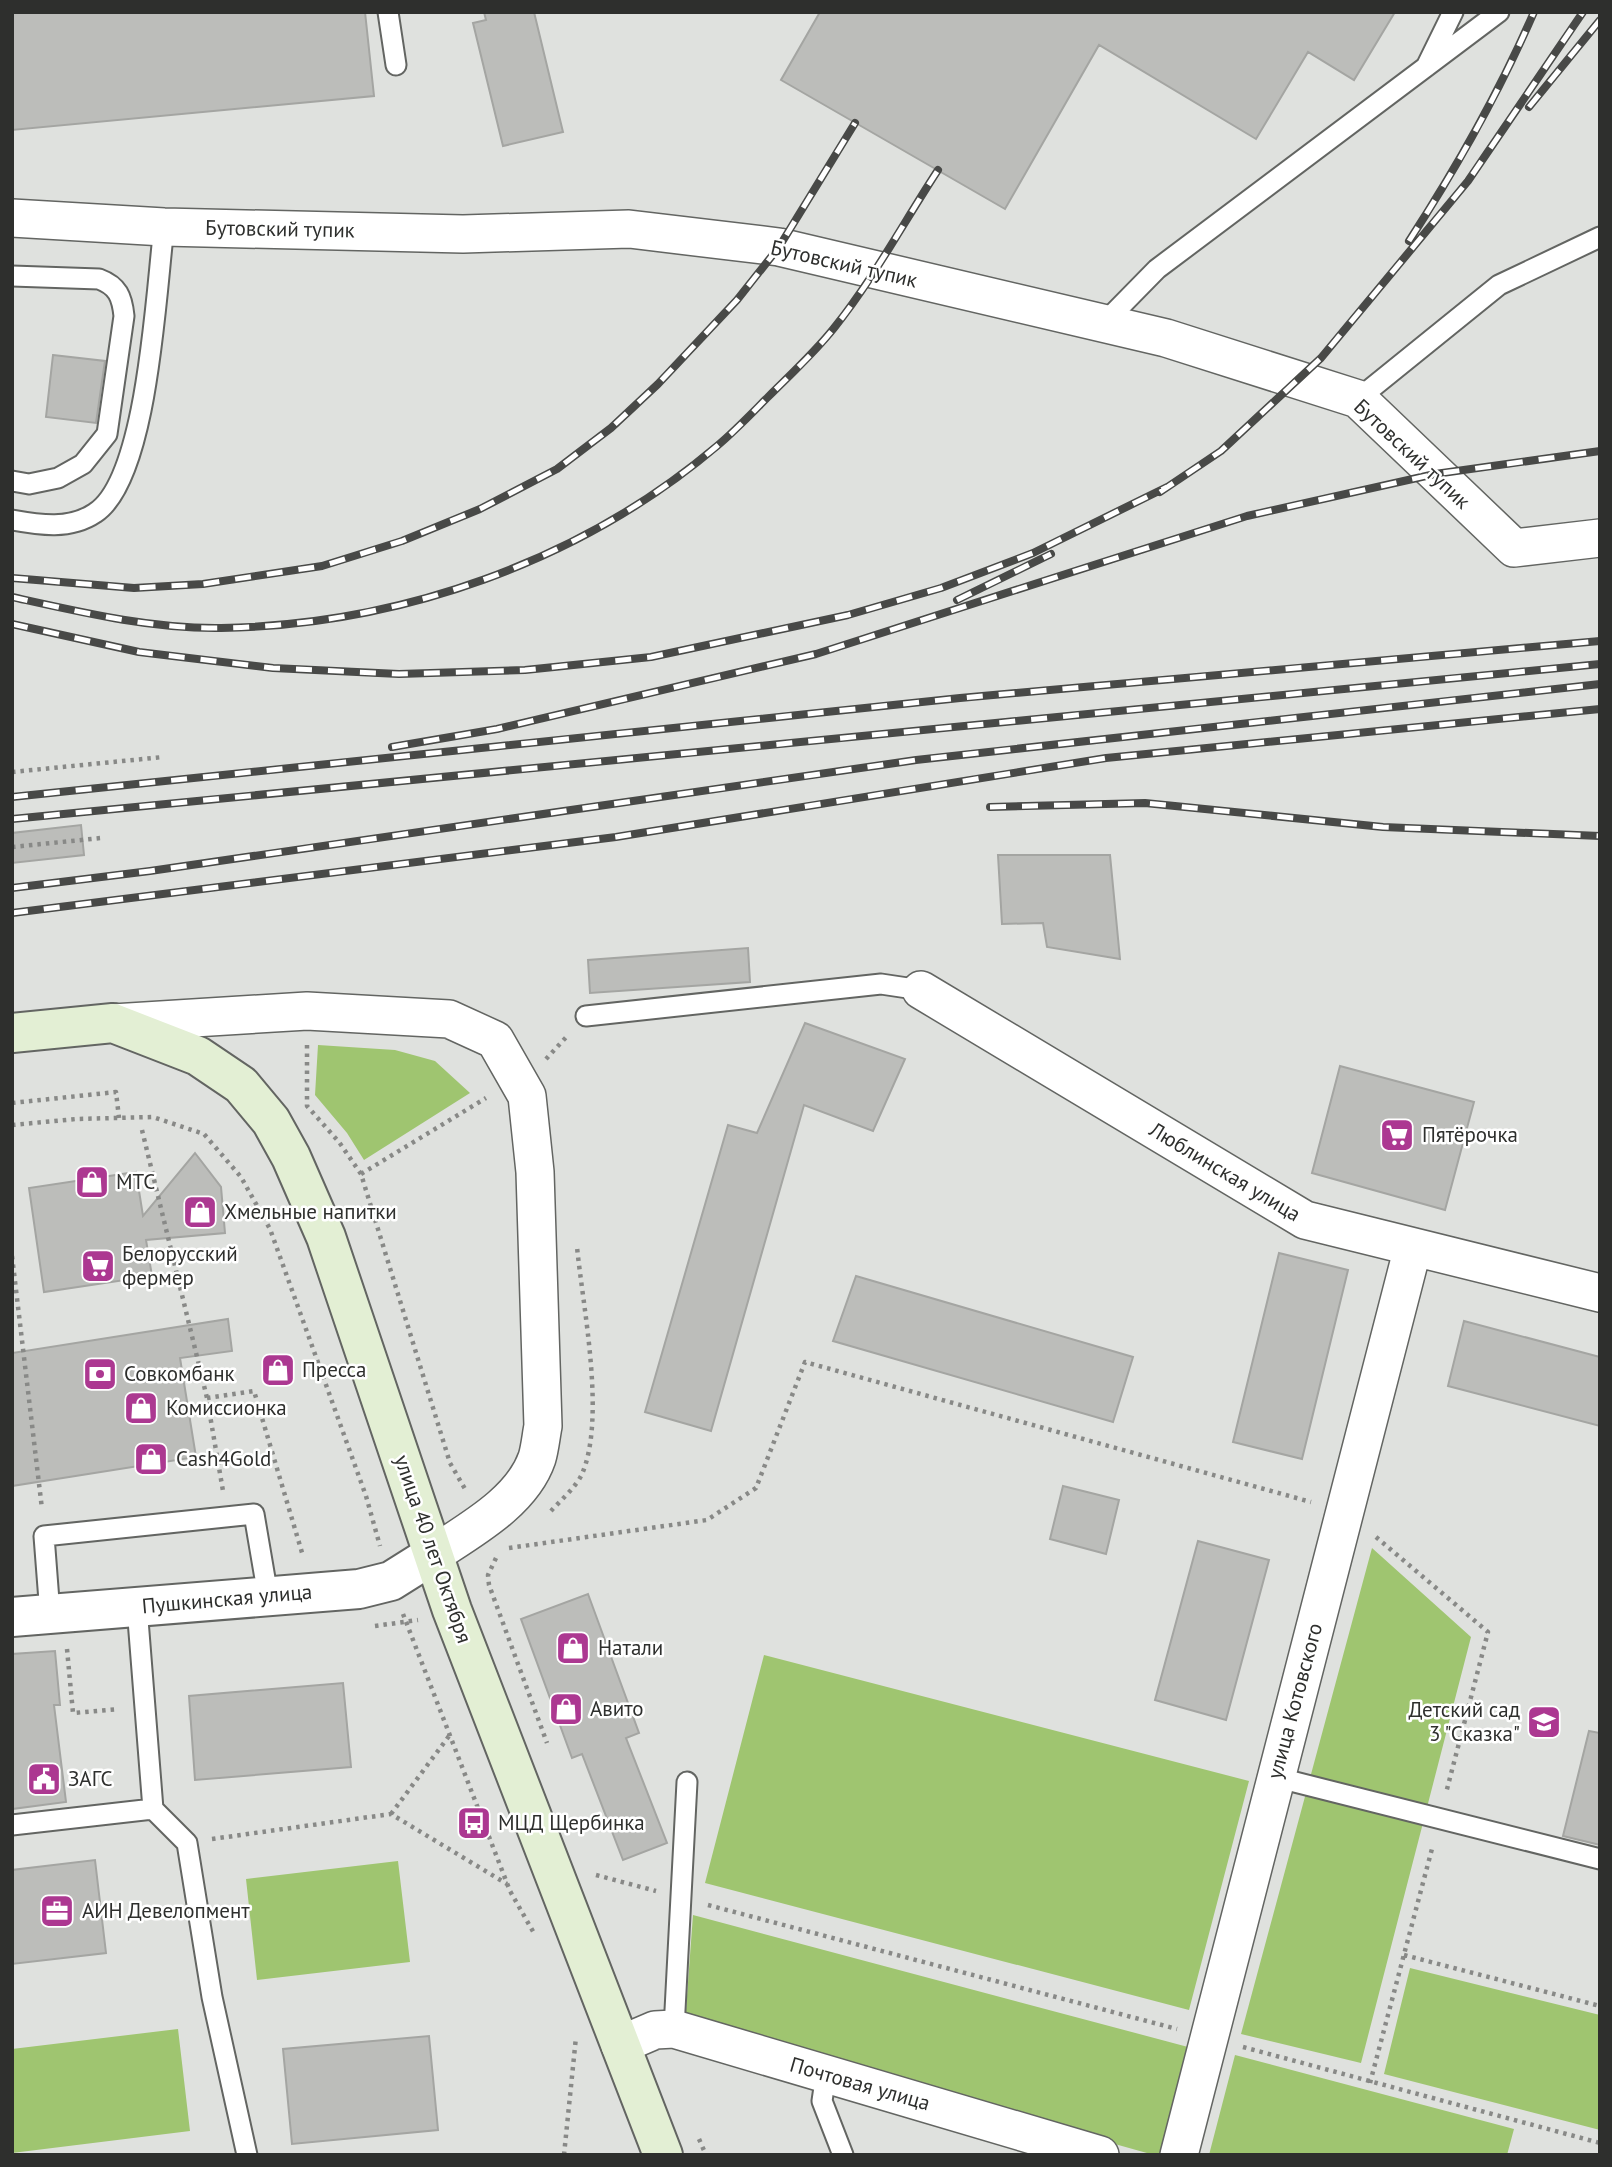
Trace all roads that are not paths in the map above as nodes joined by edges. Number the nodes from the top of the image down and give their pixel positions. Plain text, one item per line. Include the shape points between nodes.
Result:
1 (388, 12) edge
2 (1453, 12) edge
3 (1499, 12) edge
4 (396, 65) dead end
5 (1424, 71) junction
6 (12, 218) edge
7 (163, 227) junction
8 (1600, 237) edge
9 (12, 276) edge
10 (1104, 323) junction
11 (1358, 399) junction
12 (12, 481) edge
13 (12, 520) edge
14 (1600, 538) edge
15 (921, 990) joint
16 (586, 1016) road end
17 (113, 1023) junction
18 (12, 1033) edge
19 (1413, 1247) junction
20 (1600, 1293) edge
21 (434, 1555) junction
22 (268, 1596) junction
23 (137, 1607) junction
24 (57, 1613) junction
25 (12, 1618) edge
26 (1275, 1777) junction
27 (687, 1782) dead end
28 (153, 1809) junction
29 (12, 1825) edge
30 (1600, 1859) edge
31 (674, 2029) junction
32 (620, 2045) junction
33 (826, 2074) junction
34 (247, 2155) edge
35 (663, 2155) edge
36 (844, 2155) edge
37 (1100, 2155) edge
38 (1179, 2155) edge

1 - 4 lane
2 - 5 lane
3 - 5 lane
5 - 10 lane via 1157,269
6 - 7 street, Бутовский тупик
7 - 10 street, Бутовский тупик via 463,234 629,229 779,247
7 - 13 lane via 142,399 132,452 118,488 95,513 51,527
8 - 11 lane via 1499,285
9 - 12 lane via 99,279 112,284 122,298 124,316 107,434 83,464 58,478 29,484
10 - 11 street, Бутовский тупик via 1264,367
11 - 14 street, Бутовский тупик via 1514,548
15 - 16 lane via 881,984
15 - 19 street, Люблинская улица via 1305,1220
17 - 18 main road
17 - 21 main road, улица 40 лет Октября via 198,1056 242,1085 271,1121 326,1237
17 - 21 street via 307,1011 449,1019 495,1040 527,1096 535,1172 542,1426 536,1460 519,1490
19 - 20 street, Люблинская улица
19 - 26 street, улица Котовского
21 - 22 street, Пушкинская улица via 391,1581 359,1589
21 - 32 main road, улица 40 лет Октября
22 - 23 street, Пушкинская улица
22 - 24 lane via 254,1514 44,1536
23 - 24 street, Пушкинская улица
23 - 28 lane
24 - 25 street, Пушкинская улица
26 - 30 lane
26 - 38 street, улица Котовского
27 - 31 lane
28 - 29 lane
28 - 34 lane via 187,1843 212,1997
31 - 32 street, Почтовая улица via 655,2030
31 - 33 street, Почтовая улица
32 - 35 main road, улица 40 лет Октября
33 - 36 lane via 822,2101
33 - 37 street, Почтовая улица

